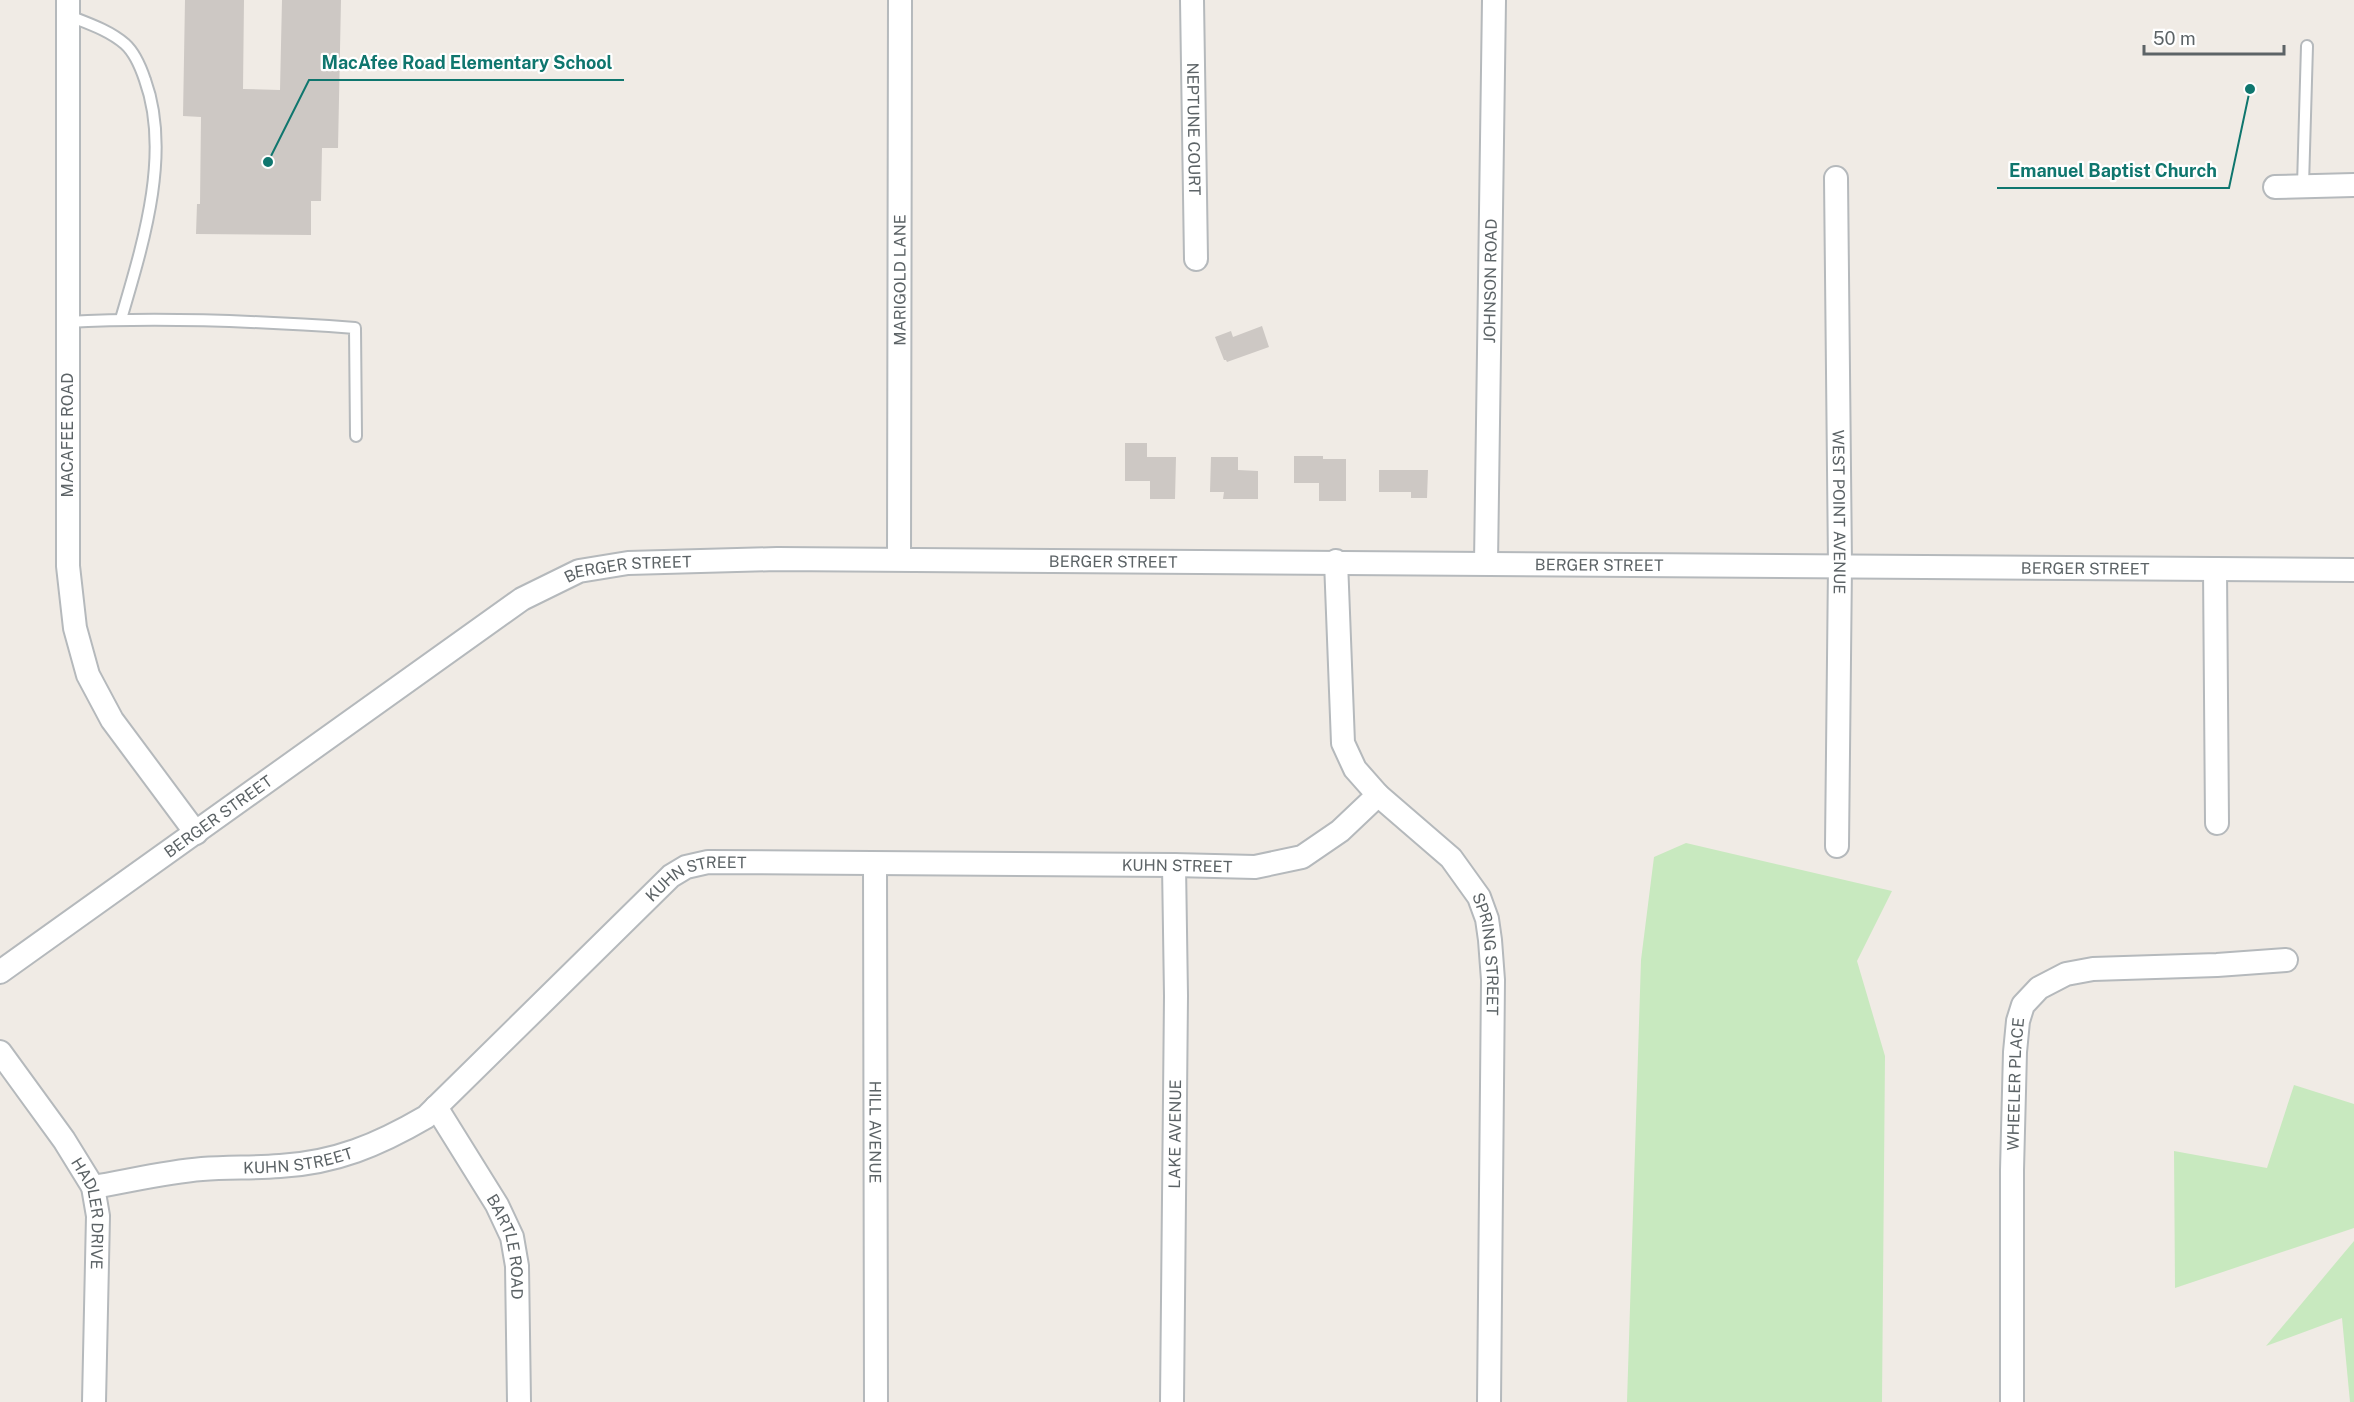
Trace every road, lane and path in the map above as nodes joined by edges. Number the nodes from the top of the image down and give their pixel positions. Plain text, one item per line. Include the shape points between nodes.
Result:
1 (900, 0) edge
2 (1192, 0) edge
3 (1494, 0) edge
4 (68, 8) edge
5 (2307, 46) dead end
6 (1836, 178) dead end
7 (2303, 185) junction
8 (2354, 185) edge
9 (2275, 187) dead end
10 (1196, 259) dead end
11 (121, 319) junction
12 (66, 322) junction
13 (356, 436) dead end
14 (899, 559) junction
15 (1336, 561) junction
16 (1486, 563) junction
17 (1840, 565) junction
18 (2215, 569) junction
19 (2354, 570) edge
20 (1378, 795) junction
21 (2217, 823) dead end
22 (196, 833) junction
23 (1837, 846) dead end
24 (875, 864) junction
25 (1174, 865) junction
26 (2286, 960) dead end
27 (0, 972) edge
28 (0, 1052) edge
29 (436, 1107) junction
30 (93, 1186) junction
31 (94, 1402) edge
32 (519, 1402) edge
33 (876, 1402) edge
34 (1172, 1402) edge
35 (1489, 1402) edge
36 (2012, 1402) edge

1 - 14 street, MARIGOLD LANE
2 - 10 street, NEPTUNE COURT
3 - 16 street, JOHNSON ROAD
4 - 11 lane via 125,44 142,72 150,96 152,199
4 - 12 street, MACAFEE ROAD
5 - 7 lane
6 - 17 street, WEST POINT AVENUE
7 - 8 street
7 - 9 street
11 - 12 lane
11 - 13 lane via 356,328
12 - 22 street, MACAFEE ROAD via 68,566 75,628 88,675 112,720
14 - 15 street, BERGER STREET
14 - 22 street, BERGER STREET via 628,563 579,571 522,599
15 - 16 street, BERGER STREET
15 - 20 street, SPRING STREET via 1343,743 1355,769
16 - 17 street, BERGER STREET
17 - 18 street, BERGER STREET
17 - 23 street, WEST POINT AVENUE
18 - 19 street, BERGER STREET
18 - 21 street
20 - 25 street, KUHN STREET via 1340,831 1302,857 1255,867
20 - 35 street, SPRING STREET via 1451,858 1479,897 1491,940
22 - 27 street, BERGER STREET
24 - 25 street, KUHN STREET
24 - 29 street, KUHN STREET via 708,862 687,867 671,876
24 - 33 street, HILL AVENUE
25 - 34 street, LAKE AVENUE
26 - 36 street, WHEELER PLACE via 2093,969 2066,974 2039,988 2023,1005 2015,1052
28 - 30 street, HADLER DRIVE
29 - 30 street, KUHN STREET via 426,1118 386,1140 321,1161 201,1169
29 - 32 street, BARTLE ROAD via 497,1205 512,1237 517,1266
30 - 31 street, HADLER DRIVE via 98,1216

